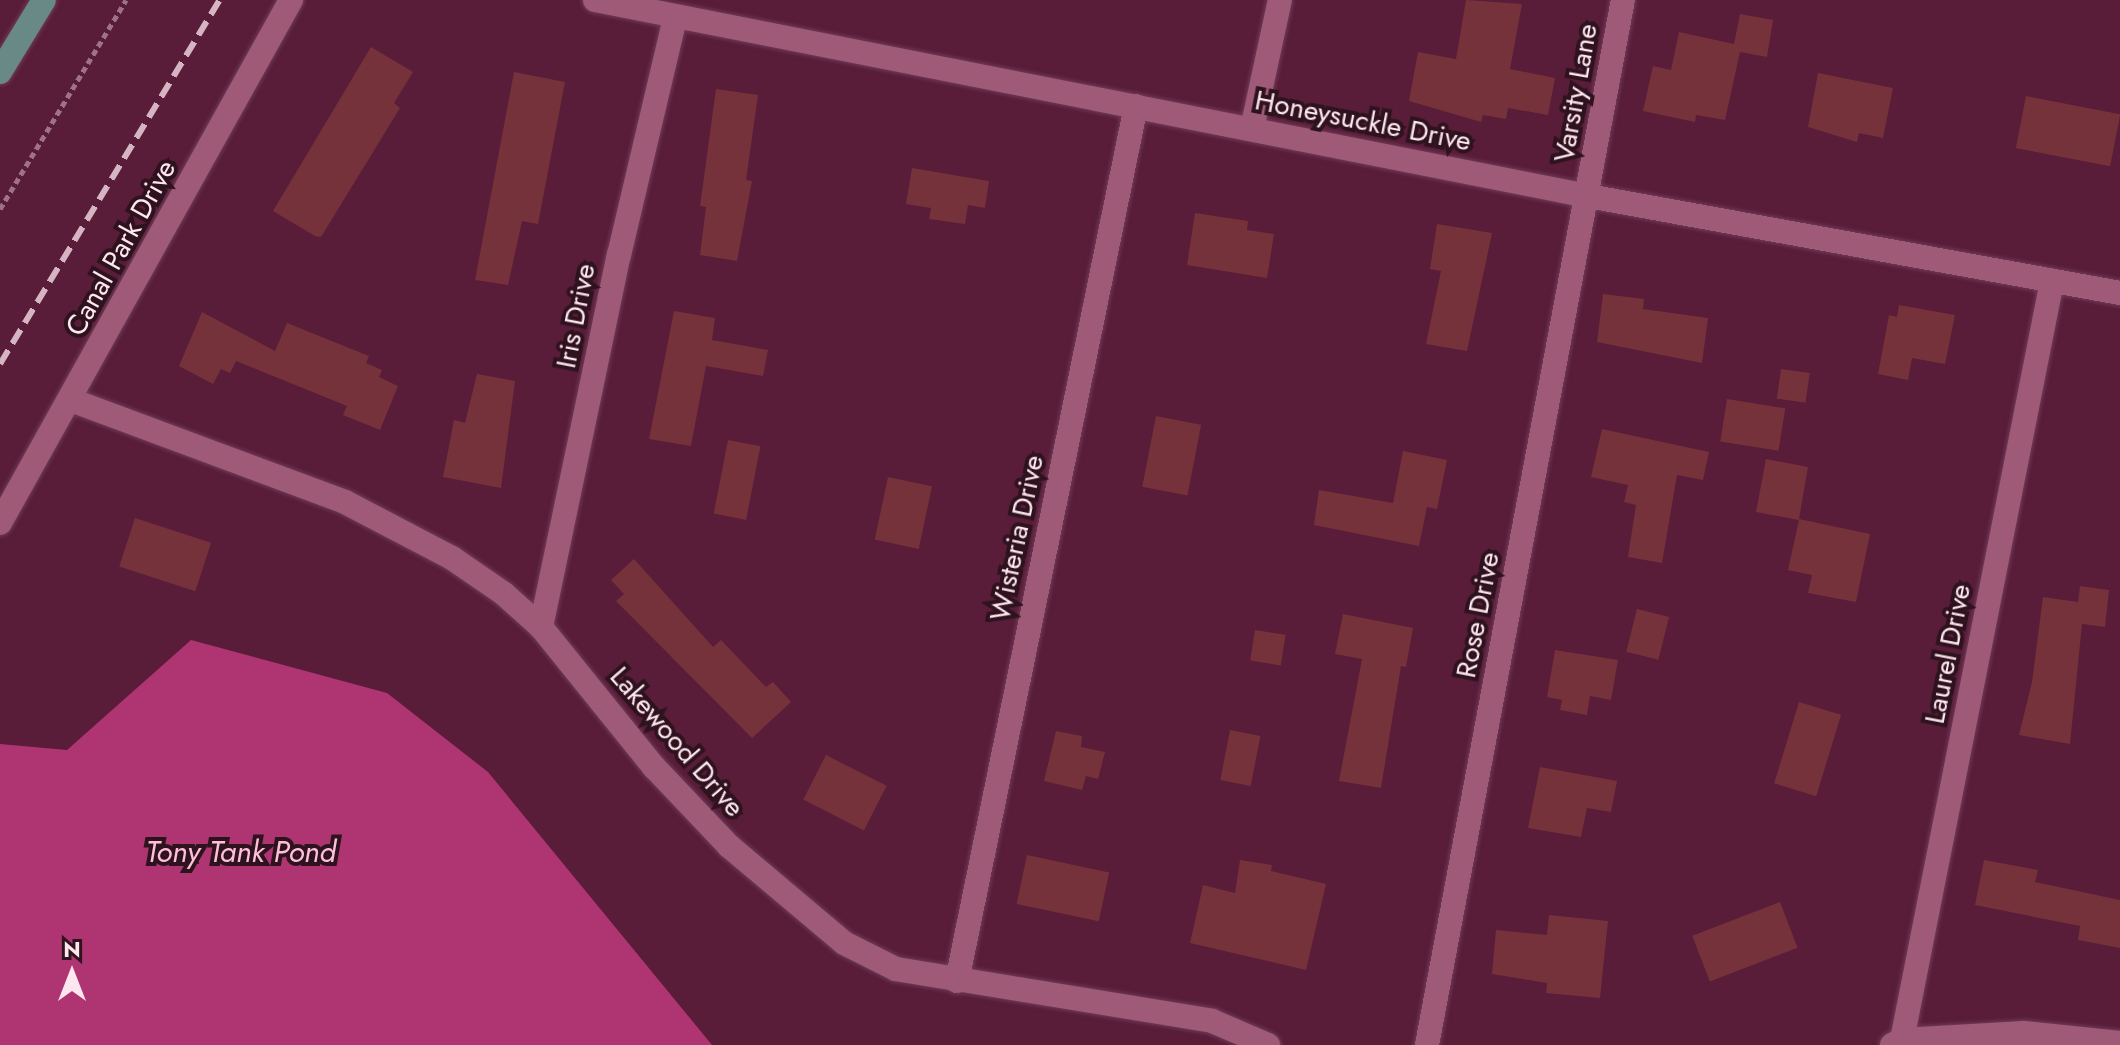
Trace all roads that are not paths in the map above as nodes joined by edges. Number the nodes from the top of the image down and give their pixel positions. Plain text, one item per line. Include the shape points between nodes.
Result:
1 (44, 0) edge
2 (291, 0) edge
3 (595, 0) edge
4 (1280, 0) edge
5 (1623, 0) edge
6 (675, 18) junction
7 (0, 72) edge
8 (1136, 106) junction
9 (1252, 129) junction
10 (1588, 196) junction
11 (2052, 281) junction
12 (2120, 293) edge
13 (71, 400) junction
14 (0, 523) edge
15 (541, 627) junction
16 (957, 981) junction
17 (1897, 1042) edge
18 (2120, 1043) edge
19 (1268, 1045) edge
20 (1427, 1045) edge

1 - 7 main road
2 - 13 street, Canal Park Drive
3 - 6 street, Honeysuckle Drive
4 - 9 street
5 - 10 street, Varsity Lane
6 - 8 street, Honeysuckle Drive
6 - 15 street, Iris Drive
8 - 9 street, Honeysuckle Drive
8 - 16 street, Wisteria Drive
9 - 10 street, Honeysuckle Drive
10 - 11 street, Honeysuckle Drive
10 - 20 street, Rose Drive
11 - 12 street, Honeysuckle Drive
11 - 17 street, Laurel Drive
13 - 14 street, Canal Park Drive
13 - 15 street, Lakewood Drive via 345,502 452,558
15 - 16 street, Lakewood Drive via 654,767 729,846 804,911 844,943 896,969
16 - 19 street, Lakewood Drive via 1212,1021
17 - 18 street via 2024,1033

